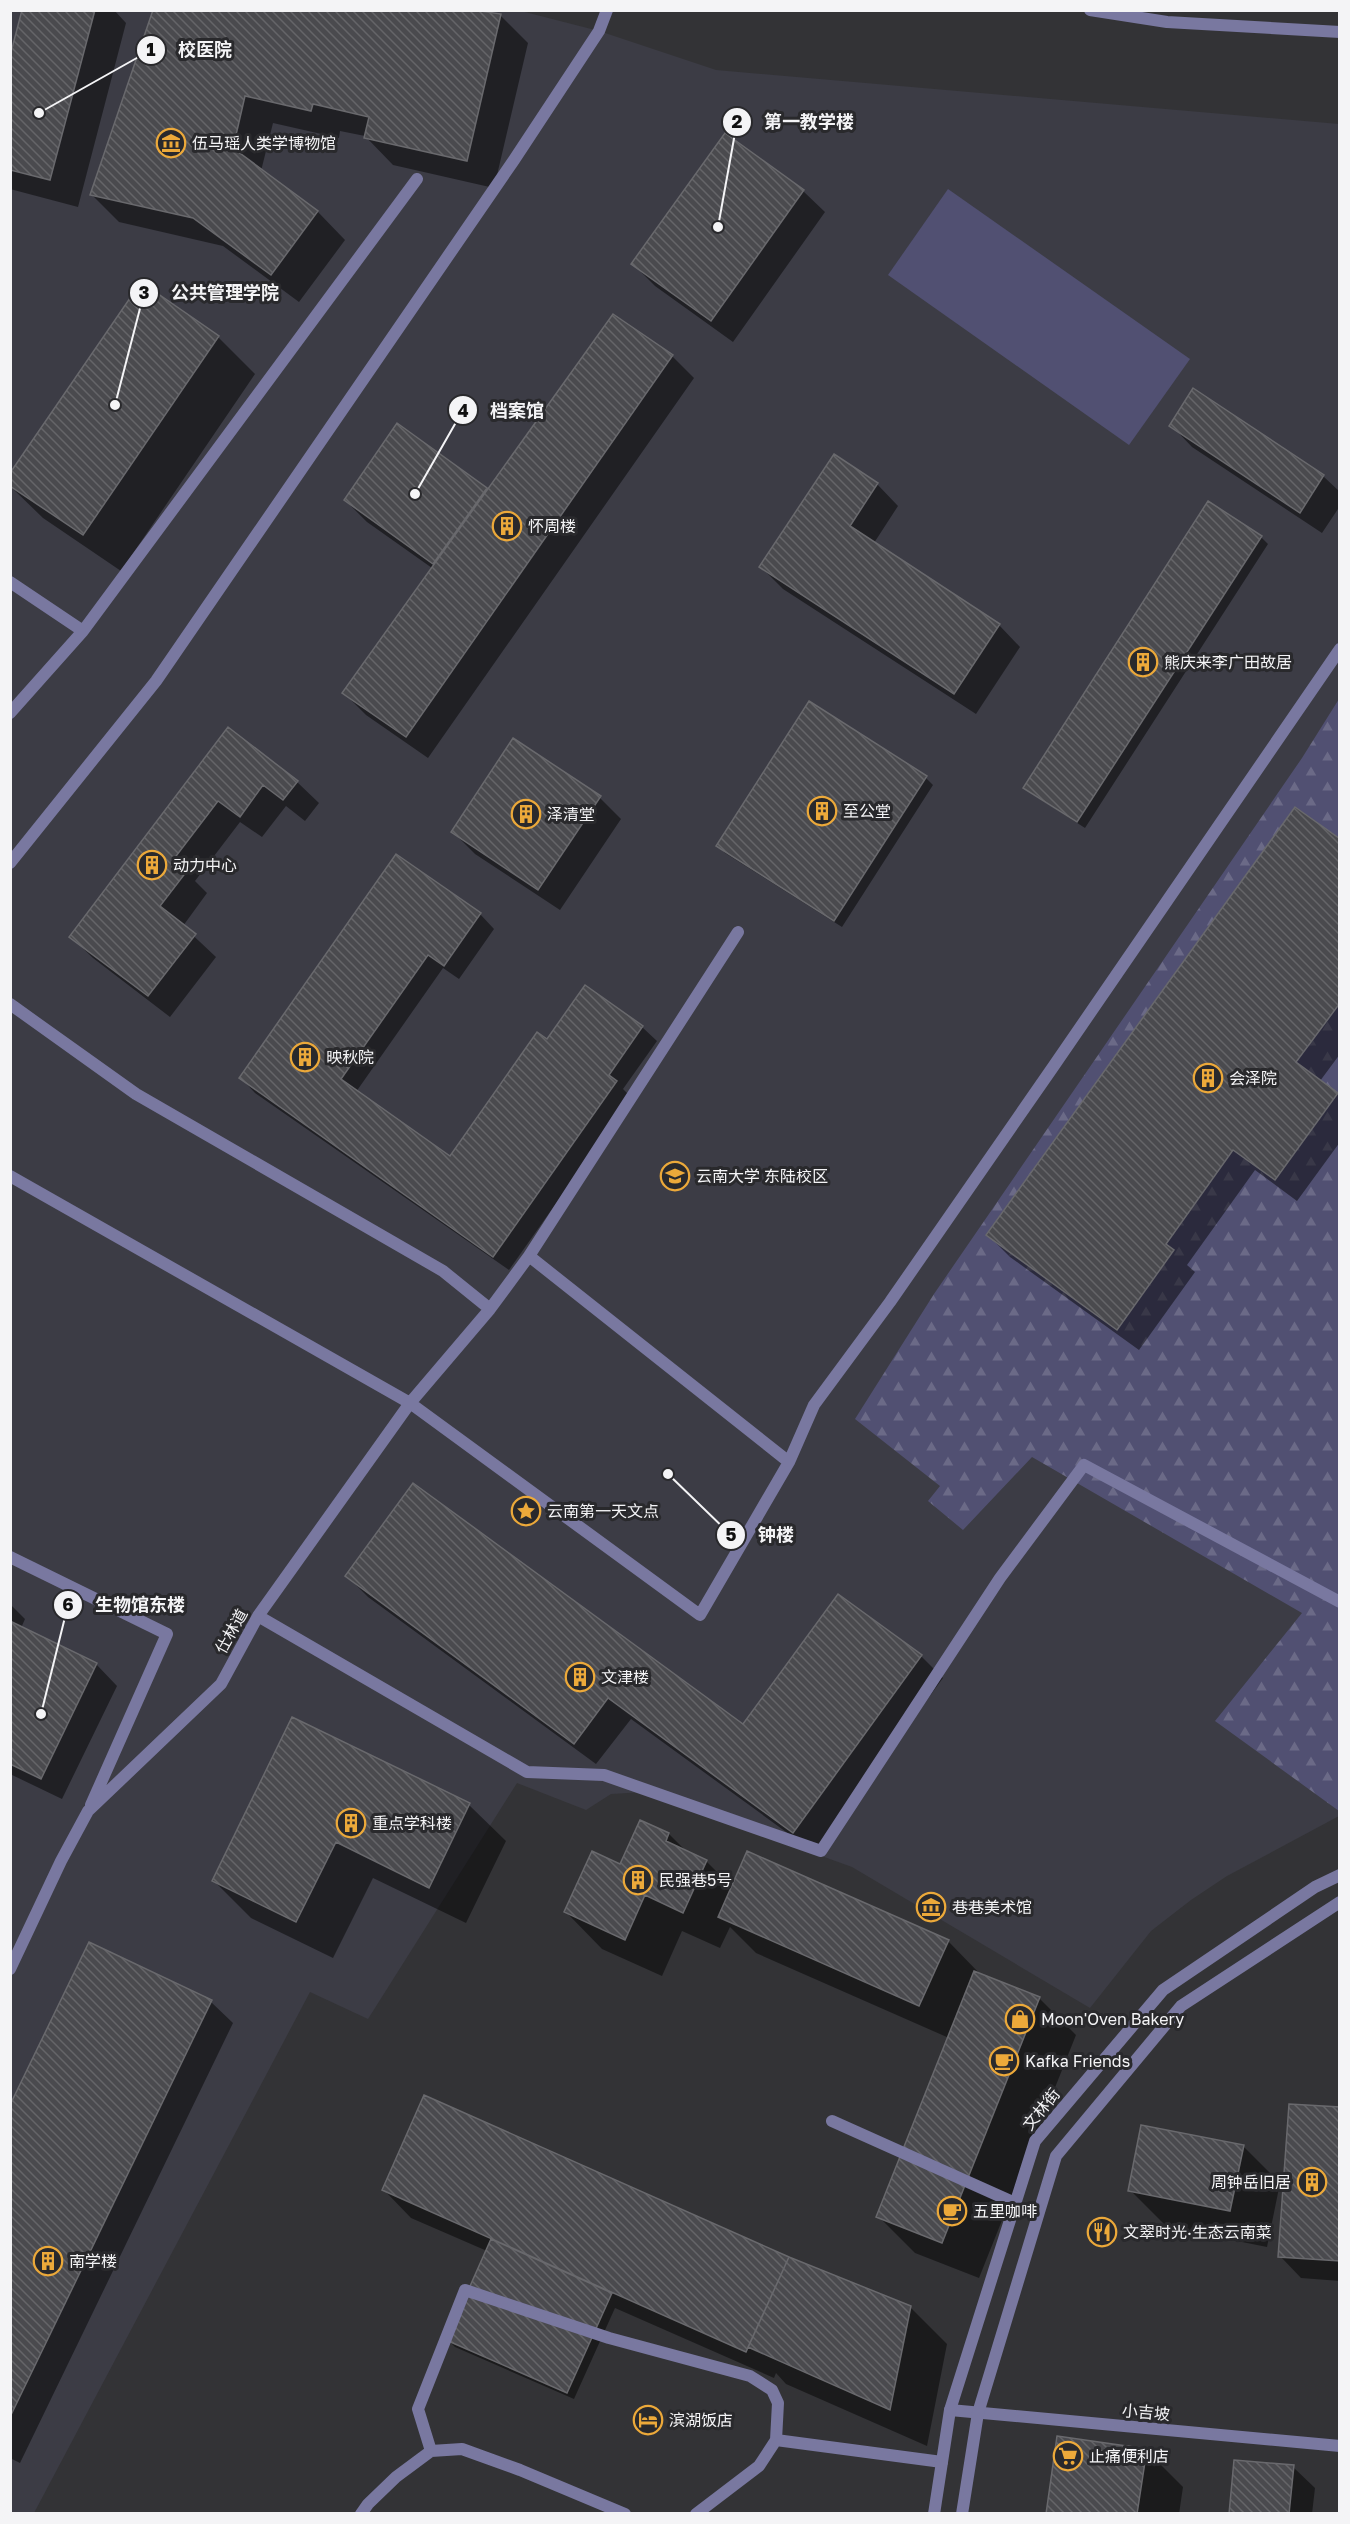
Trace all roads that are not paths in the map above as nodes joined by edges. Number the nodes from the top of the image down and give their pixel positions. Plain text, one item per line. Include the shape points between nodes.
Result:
1 (607, 10) edge
2 (1090, 10) edge
3 (1340, 32) edge
4 (417, 179) dead end
5 (10, 582) edge
6 (83, 631) junction
7 (1340, 649) edge
8 (10, 713) edge
9 (10, 863) edge
10 (738, 932) dead end
11 (10, 1004) edge
12 (10, 1176) edge
13 (529, 1256) junction
14 (490, 1309) junction
15 (411, 1403) junction
16 (789, 1462) junction
17 (10, 1557) edge
18 (1340, 1602) edge
19 (258, 1616) junction
20 (88, 1811) junction
21 (1340, 1875) edge
22 (1340, 1902) edge
23 (10, 1969) edge
24 (832, 2121) dead end
25 (1015, 2203) junction
26 (950, 2410) junction
27 (978, 2413) junction
28 (776, 2440) junction
29 (1340, 2446) edge
30 (431, 2451) junction
31 (942, 2462) junction
32 (361, 2514) edge
33 (626, 2514) edge
34 (696, 2514) edge
35 (934, 2514) edge
36 (962, 2514) edge

1 - 9 street via 599,31 514,159 156,681
2 - 3 street via 1167,22
4 - 6 street
5 - 6 street
6 - 8 street
7 - 16 street via 1027,1105 814,1405
10 - 13 street, 仕林道
11 - 14 street via 136,1094 443,1271
12 - 15 street
13 - 14 street, 仕林道
13 - 16 street
14 - 15 street, 仕林道
15 - 16 street via 700,1615
15 - 19 street, 仕林道
17 - 20 street via 167,1634
18 - 19 street via 1084,1465 1000,1578 821,1851 604,1775 527,1772
19 - 20 street, 仕林道 via 221,1684
20 - 23 street, 仕林道
21 - 25 street, 文林街 via 1315,1887 1163,1990 1035,2141
22 - 27 street via 1181,2006 1056,2156
24 - 25 street
25 - 26 street, 文林街
26 - 27 street, 小吉坡
26 - 31 street, 文林街
27 - 29 street, 小吉坡
27 - 36 street
28 - 30 street via 778,2403 772,2390 750,2376 609,2338 465,2290 418,2409
28 - 31 street
28 - 34 street via 759,2466
30 - 32 street via 396,2477
30 - 33 street via 462,2449
31 - 35 street, 文林街

